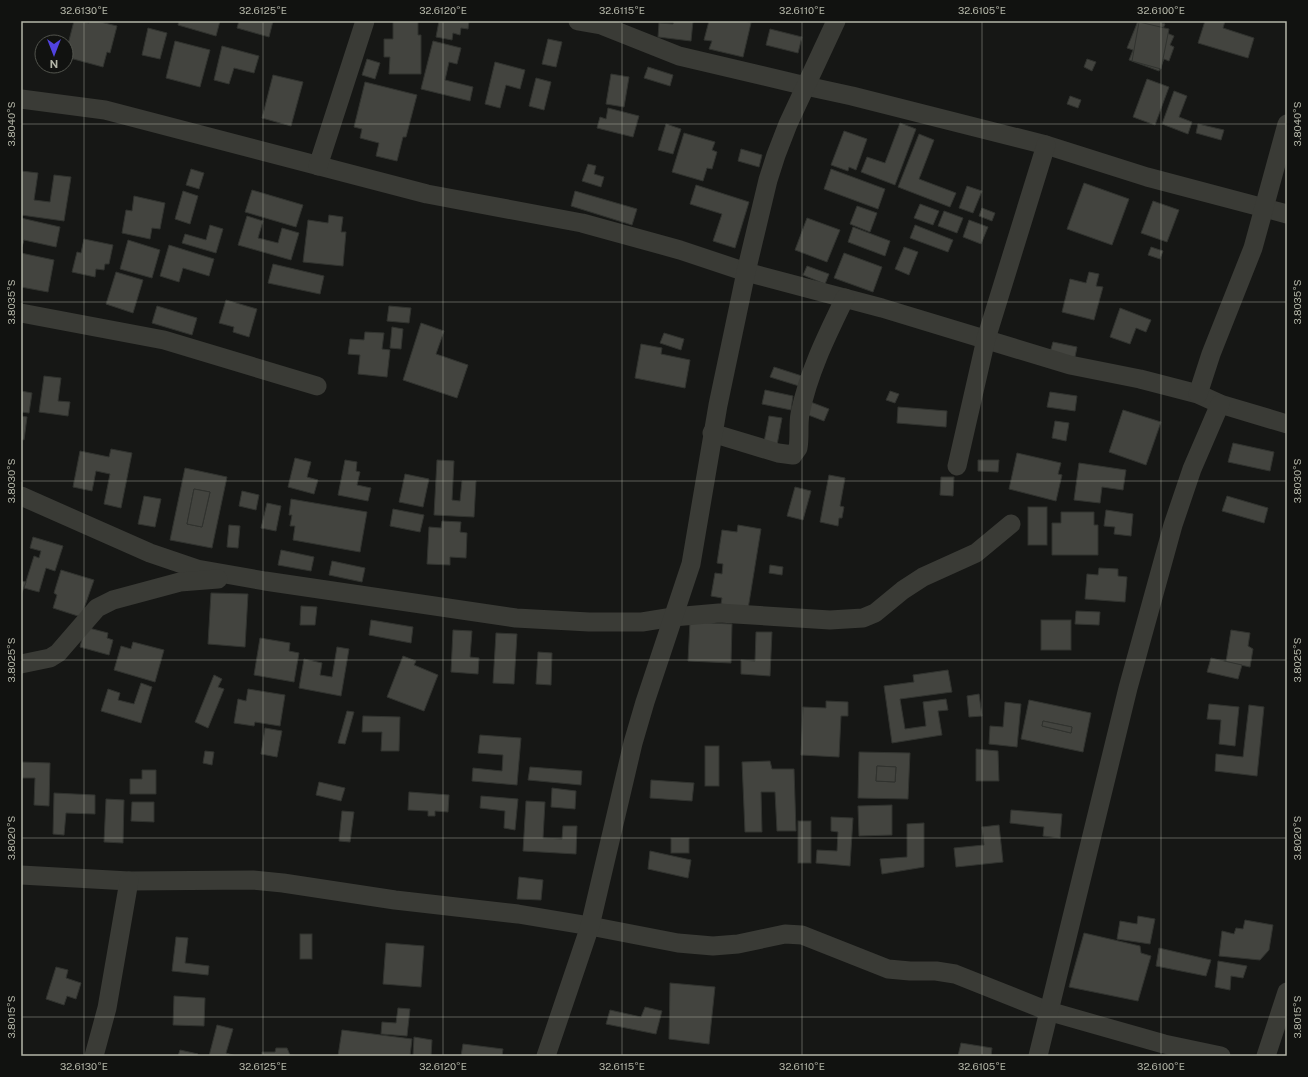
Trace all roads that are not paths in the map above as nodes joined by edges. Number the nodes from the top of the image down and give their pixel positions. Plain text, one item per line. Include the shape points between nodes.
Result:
1 (365, 21) edge
2 (578, 21) edge
3 (836, 21) edge
4 (602, 23) edge
5 (806, 86) junction
6 (21, 99) edge
7 (1287, 124) edge
8 (1046, 145) junction
9 (318, 166) junction
10 (1264, 209) junction
11 (1287, 214) edge
12 (746, 272) junction
13 (845, 298) junction
14 (21, 313) edge
15 (986, 339) junction
16 (317, 386) dead end
17 (1198, 394) junction
18 (1220, 404) junction
19 (1287, 424) edge
20 (712, 433) junction
21 (957, 466) dead end
22 (21, 496) edge
23 (1011, 524) dead end
24 (240, 577) junction
25 (673, 616) junction
26 (21, 664) edge
27 (21, 875) edge
28 (129, 881) junction
29 (590, 926) junction
30 (1287, 992) edge
31 (1048, 1011) junction
32 (94, 1056) edge
33 (546, 1056) edge
34 (1038, 1056) edge
35 (1220, 1056) edge
36 (1266, 1056) edge

1 - 9 street
2 - 4 street
3 - 5 street
4 - 5 street via 631,38 679,56
5 - 8 street
5 - 12 street via 774,161
6 - 9 street via 105,110
7 - 10 street
8 - 10 street via 1147,177
8 - 15 street
9 - 12 street via 428,194 582,223 680,250
10 - 11 street
10 - 17 street via 1253,248
12 - 13 street
12 - 20 street
13 - 15 street
13 - 20 street via 816,361 803,397 798,424 798,448 793,455 778,454
14 - 16 street via 164,340
15 - 17 street via 1070,365
15 - 21 street
17 - 18 street
18 - 19 street
18 - 31 street via 1192,469 1173,525 1128,688
20 - 25 street via 691,564
22 - 24 street via 150,552 197,569
23 - 25 street via 976,553 923,577 875,613 863,618 830,620 719,613
24 - 25 street via 516,618 632,623
24 - 26 street via 180,582 113,600 97,608 54,656
25 - 29 street via 632,743
27 - 28 street
28 - 29 street via 253,880 284,883
28 - 32 street via 107,1008
29 - 31 street via 678,943 713,946 738,944 786,934 802,935 888,969 955,974
29 - 33 street
30 - 36 street
31 - 34 street
31 - 35 street via 1164,1044

